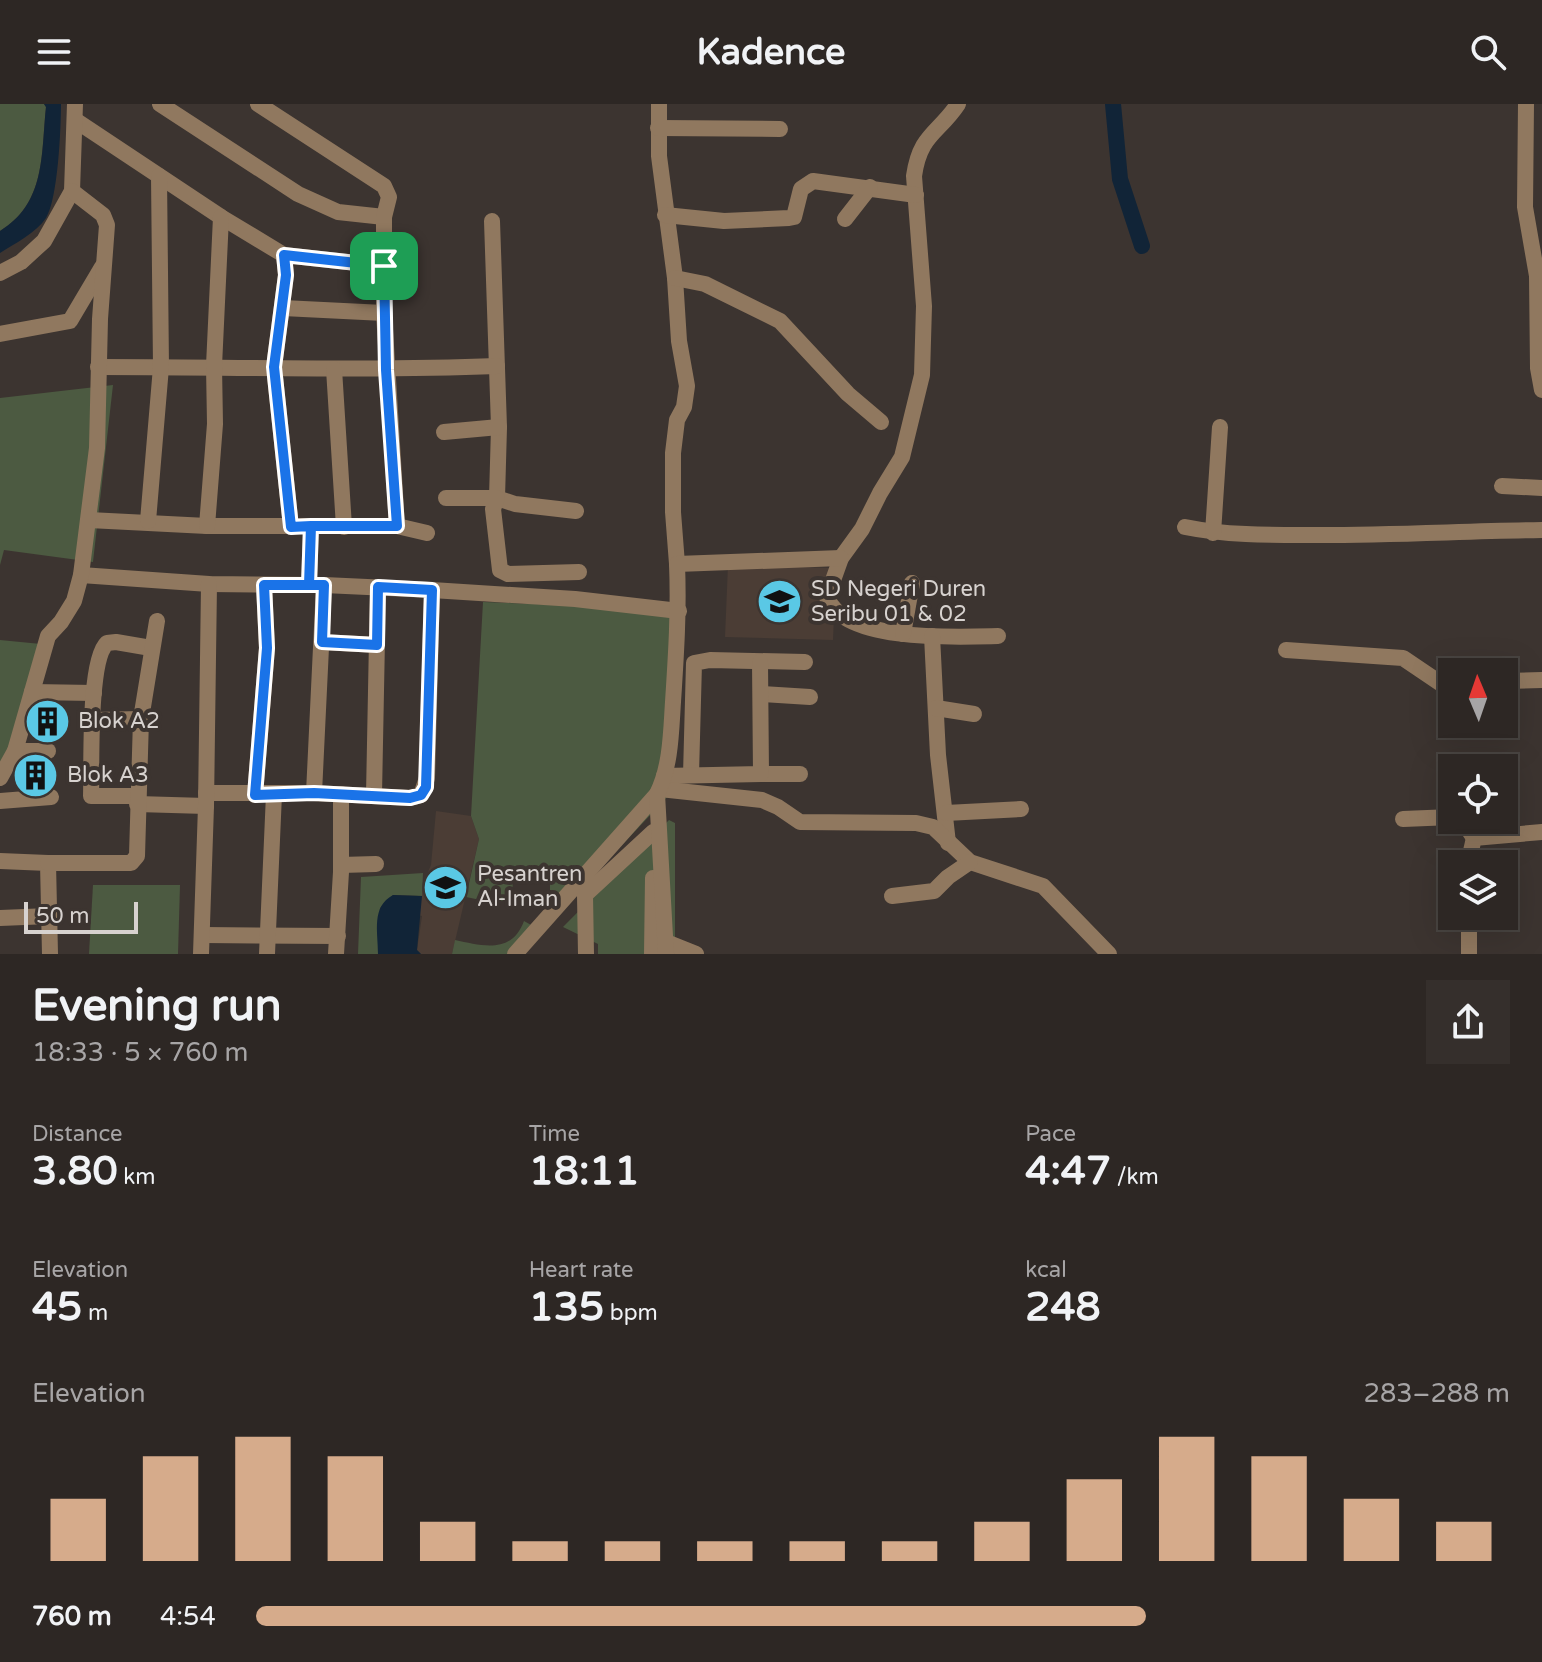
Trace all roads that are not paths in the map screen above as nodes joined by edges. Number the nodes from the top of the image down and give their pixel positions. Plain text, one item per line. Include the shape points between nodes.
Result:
1 (160, 104) edge
2 (258, 104) edge
3 (659, 104) edge
4 (958, 104) edge
5 (1526, 104) edge
6 (75, 112) edge
7 (658, 128) junction
8 (780, 129) dead end
9 (159, 176) junction
10 (870, 187) junction
11 (72, 191) junction
12 (916, 195) junction
13 (665, 215) junction
14 (221, 217) junction
15 (384, 217) junction
16 (845, 219) dead end
17 (492, 221) dead end
18 (284, 255) junction
19 (104, 262) junction
20 (384, 266) junction
21 (0, 273) edge
22 (675, 278) junction
23 (1540, 292) edge
24 (283, 308) junction
25 (1540, 311) edge
26 (384, 313) junction
27 (100, 319) junction
28 (70, 321) junction
29 (0, 334) edge
30 (214, 366) junction
31 (497, 366) junction
32 (98, 367) junction
33 (161, 367) junction
34 (274, 367) junction
35 (334, 369) junction
36 (386, 370) junction
37 (1542, 390) edge
38 (881, 422) dead end
39 (499, 427) junction
40 (1220, 427) dead end
41 (444, 432) dead end
42 (1502, 486) dead end
43 (1542, 488) edge
44 (446, 498) dead end
45 (497, 498) junction
46 (576, 511) dead end
47 (89, 520) junction
48 (148, 521) junction
49 (207, 526) junction
50 (311, 526) junction
51 (397, 526) junction
52 (291, 527) junction
53 (344, 527) junction
54 (1185, 527) dead end
55 (1542, 530) edge
56 (427, 533) dead end
57 (1220, 533) junction
58 (841, 558) junction
59 (677, 564) junction
60 (579, 572) dead end
61 (81, 575) junction
62 (912, 583) dead end
63 (209, 584) junction
64 (264, 585) junction
65 (317, 585) junction
66 (378, 587) junction
67 (432, 590) junction
68 (679, 611) junction
69 (157, 621) dead end
70 (903, 634) junction
71 (932, 636) junction
72 (998, 636) dead end
73 (322, 642) junction
74 (377, 645) junction
75 (151, 648) junction
76 (1286, 650) dead end
77 (760, 662) junction
78 (805, 662) dead end
79 (1542, 680) edge
80 (1518, 681) edge
81 (1438, 682) edge
82 (32, 692) junction
83 (94, 693) junction
84 (762, 694) junction
85 (810, 697) dead end
86 (936, 708) junction
87 (974, 714) dead end
88 (141, 719) junction
89 (93, 720) junction
90 (15, 751) junction
91 (48, 751) dead end
92 (761, 774) junction
93 (800, 774) dead end
94 (691, 775) junction
95 (0, 778) edge
96 (658, 791) junction
97 (314, 793) junction
98 (274, 794) junction
99 (341, 794) junction
100 (255, 795) junction
101 (374, 795) junction
102 (51, 797) dead end
103 (137, 800) junction
104 (206, 800) junction
105 (0, 801) edge
106 (1021, 809) dead end
107 (946, 813) junction
108 (1438, 818) edge
109 (1403, 819) dead end
110 (653, 832) junction
111 (1542, 832) edge
112 (1471, 834) edge
113 (1474, 838) junction
114 (948, 843) junction
115 (1471, 850) edge
116 (0, 861) edge
117 (970, 862) junction
118 (48, 863) junction
119 (376, 864) dead end
120 (341, 865) junction
121 (892, 896) dead end
122 (49, 916) junction
123 (0, 918) edge
124 (1469, 930) edge
125 (203, 935) junction
126 (267, 936) junction
127 (338, 936) junction
128 (666, 948) edge
129 (50, 954) edge
130 (201, 954) edge
131 (267, 954) edge
132 (336, 954) edge
133 (515, 954) edge
134 (586, 954) edge
135 (652, 954) edge
136 (696, 954) edge
137 (1109, 954) edge
138 (1469, 954) edge

1 - 15 street via 323,207
2 - 15 street via 384,186 389,197
3 - 7 street
4 - 12 street via 926,139 916,162
5 - 23 street via 1525,207
6 - 9 street
6 - 11 street
7 - 8 street
7 - 13 street
9 - 14 street
9 - 33 street
10 - 12 street
10 - 13 street via 813,181 801,189 797,212 789,218 724,221
10 - 16 street
11 - 19 street via 103,215 108,232
11 - 21 street via 44,241
12 - 58 street via 924,306 922,375 902,457
13 - 22 street
14 - 18 street
14 - 30 street
15 - 20 street
17 - 31 street
18 - 20 street
18 - 24 street
19 - 27 street
19 - 28 street
20 - 26 street
22 - 38 street via 705,284 780,321
22 - 59 street via 688,394 677,420 673,453
23 - 25 street
24 - 26 street
24 - 34 street
25 - 37 street
26 - 36 street
27 - 28 street
27 - 32 street
28 - 29 street
30 - 33 street
30 - 34 street
30 - 49 street
31 - 36 street
31 - 39 street
32 - 33 street
32 - 47 street
33 - 48 street
34 - 35 street
34 - 52 street
35 - 36 street
35 - 53 street
36 - 51 street
39 - 41 street
39 - 45 street
40 - 57 street
42 - 43 street
44 - 45 street
45 - 46 street
45 - 60 street via 493,509 500,570
47 - 48 street
47 - 61 street
48 - 49 street
49 - 52 street
50 - 52 street
50 - 53 street
50 - 65 street
51 - 53 street
51 - 56 street
54 - 57 street
55 - 57 street
58 - 59 street
58 - 70 street via 827,597 832,608 860,624
59 - 68 street
61 - 63 street
61 - 82 street via 67,614 48,636
62 - 70 street
63 - 64 street
63 - 104 street
64 - 65 street
64 - 100 street via 267,648
65 - 66 street
65 - 73 street
66 - 67 street
66 - 74 street
67 - 68 street
67 - 101 street via 426,787 410,798
68 - 96 street via 670,739
69 - 75 street
70 - 71 street
71 - 72 street
71 - 86 street
73 - 74 street
73 - 97 street
74 - 101 street
75 - 83 street via 107,643 100,651
75 - 88 street
76 - 81 street via 1403,658
77 - 78 street
77 - 84 street
77 - 94 street via 694,663
79 - 80 street
82 - 83 street
82 - 90 street
83 - 89 street
84 - 85 street
84 - 92 street
86 - 87 street
86 - 107 street
88 - 89 street
88 - 103 street
89 - 103 street via 91,796
90 - 91 street
90 - 95 street
92 - 93 street
92 - 94 street
94 - 96 street
96 - 110 street
96 - 114 street via 762,800 800,822 916,823 933,827
96 - 128 street
96 - 133 street
97 - 98 street
97 - 99 street
98 - 100 street
98 - 126 street
99 - 101 street
99 - 120 street
100 - 104 street
102 - 105 street
103 - 104 street
103 - 118 street via 137,856 131,863
104 - 125 street
106 - 107 street
107 - 114 street
108 - 109 street
110 - 134 street via 585,895
110 - 135 street
111 - 113 street
112 - 113 street
113 - 115 street
114 - 117 street
116 - 118 street
117 - 121 street via 934,891
117 - 137 street via 1043,886
118 - 122 street
119 - 120 street
120 - 127 street
122 - 123 street
122 - 129 street
124 - 138 street
125 - 126 street
125 - 130 street
126 - 127 street
126 - 131 street
127 - 132 street
128 - 136 street

